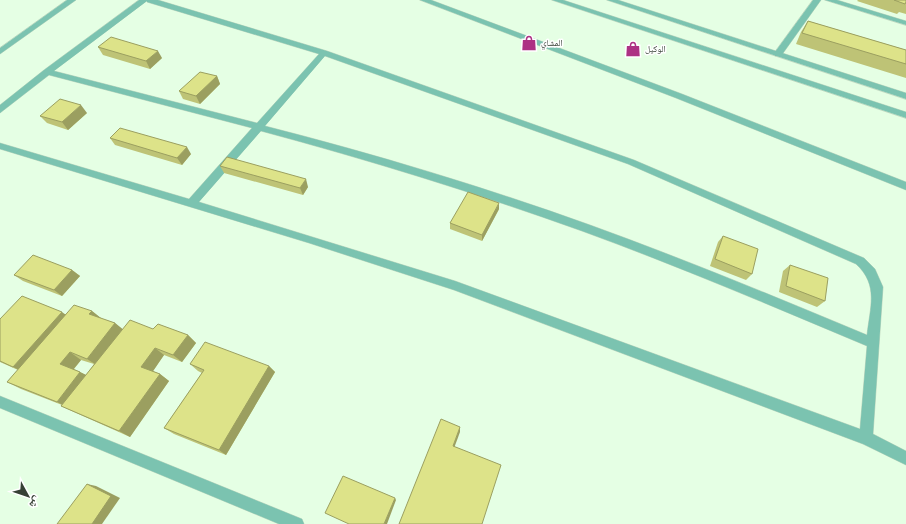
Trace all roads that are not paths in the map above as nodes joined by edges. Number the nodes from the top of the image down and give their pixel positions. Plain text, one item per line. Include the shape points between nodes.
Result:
1 (72, 0) edge
2 (144, 0) edge
3 (150, 0) edge
4 (424, 0) edge
5 (556, 0) edge
6 (611, 0) edge
7 (817, 0) edge
8 (829, 0) edge
9 (906, 23) edge
10 (0, 52) edge
11 (324, 53) junction
12 (778, 54) junction
13 (47, 72) junction
14 (906, 96) edge
15 (0, 110) edge
16 (906, 115) edge
17 (260, 126) junction
18 (0, 146) edge
19 (906, 186) edge
20 (191, 204) junction
21 (873, 343) junction
22 (0, 402) edge
23 (866, 438) junction
24 (906, 458) edge
25 (297, 524) edge

1 - 10 street
2 - 13 street
3 - 11 street
4 - 19 street via 679,96
5 - 16 street
6 - 12 street
7 - 12 street
8 - 9 street
11 - 17 street
11 - 21 street via 631,162 860,262 872,273 877,287
12 - 14 street
13 - 15 street
13 - 17 street
17 - 20 street
17 - 21 street via 488,194 602,233 722,279
18 - 20 street
20 - 23 street via 455,286
21 - 23 street
22 - 25 street
23 - 24 street

